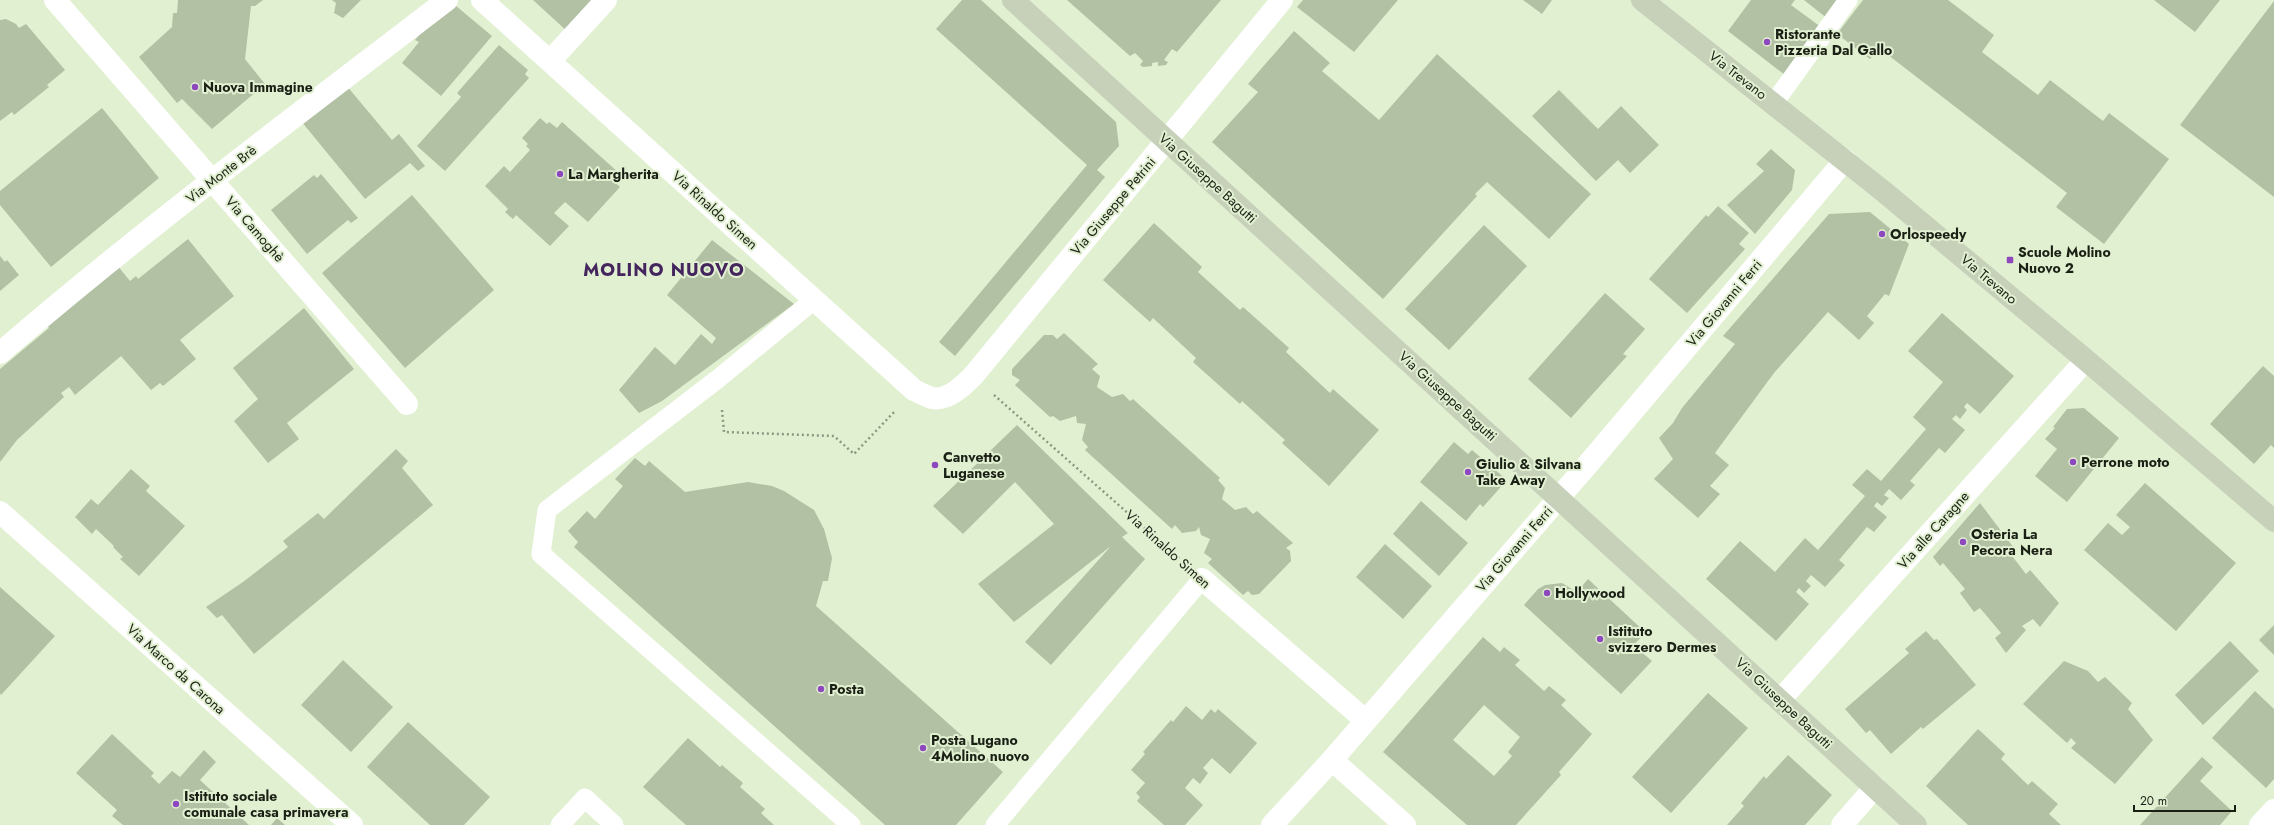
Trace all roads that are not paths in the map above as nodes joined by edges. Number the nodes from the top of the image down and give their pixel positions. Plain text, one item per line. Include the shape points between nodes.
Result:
1 (55, 0) edge
2 (447, 0) edge
3 (482, 0) edge
4 (606, 0) edge
5 (1014, 0) edge
6 (1282, 0) edge
7 (1642, 0) edge
8 (1848, 0) edge
9 (551, 60) junction
10 (1774, 103) junction
11 (1167, 141) junction
12 (1845, 160) junction
13 (212, 180) junction
14 (814, 300) junction
15 (0, 353) edge
16 (2086, 360) junction
17 (924, 394) joint
18 (407, 404) dead end
19 (1559, 498) junction
20 (0, 512) edge
21 (2274, 522) edge
22 (1202, 579) joint
23 (1780, 700) junction
24 (1365, 720) junction
25 (1332, 760) junction
26 (1875, 787) junction
27 (2274, 810) edge
28 (352, 825) edge
29 (560, 825) edge
30 (614, 825) edge
31 (851, 825) edge
32 (995, 825) edge
33 (1272, 825) edge
34 (1405, 825) edge
35 (1842, 825) edge
36 (1916, 825) edge
37 (2260, 825) edge

1 - 13 street, Via Camoghè
2 - 13 street, Via Monte Brè
3 - 9 street, Via Rinaldo Simen
4 - 9 street
5 - 11 main road, Via Giuseppe Bagutti
6 - 11 street, Via Giuseppe Petrini
7 - 10 main road, Via Trevano
8 - 10 lane
9 - 14 street, Via Rinaldo Simen
10 - 12 main road, Via Trevano
11 - 17 street, Via Giuseppe Petrini via 963,387 951,394
11 - 19 main road, Via Giuseppe Bagutti
12 - 16 main road, Via Trevano
12 - 19 street, Via Giovanni Ferri
13 - 15 street, Via Monte Brè
13 - 18 street, Via Camoghè
14 - 17 street, Via Rinaldo Simen
14 - 31 lane via 548,510 541,554
16 - 21 main road, Via Trevano
16 - 23 street, Via alle Caragne
19 - 23 main road, Via Giuseppe Bagutti
19 - 24 street, Via Giovanni Ferri
20 - 28 street, Via Marco da Carona
22 - 24 street, Via Rinaldo Simen
22 - 32 lane
23 - 26 main road, Via Giuseppe Bagutti
24 - 25 street, Via Giovanni Ferri
25 - 33 street, Via Giovanni Ferri
25 - 34 street
26 - 35 street
26 - 36 main road, Via Giuseppe Bagutti
27 - 37 street
29 - 30 lane via 584,798

